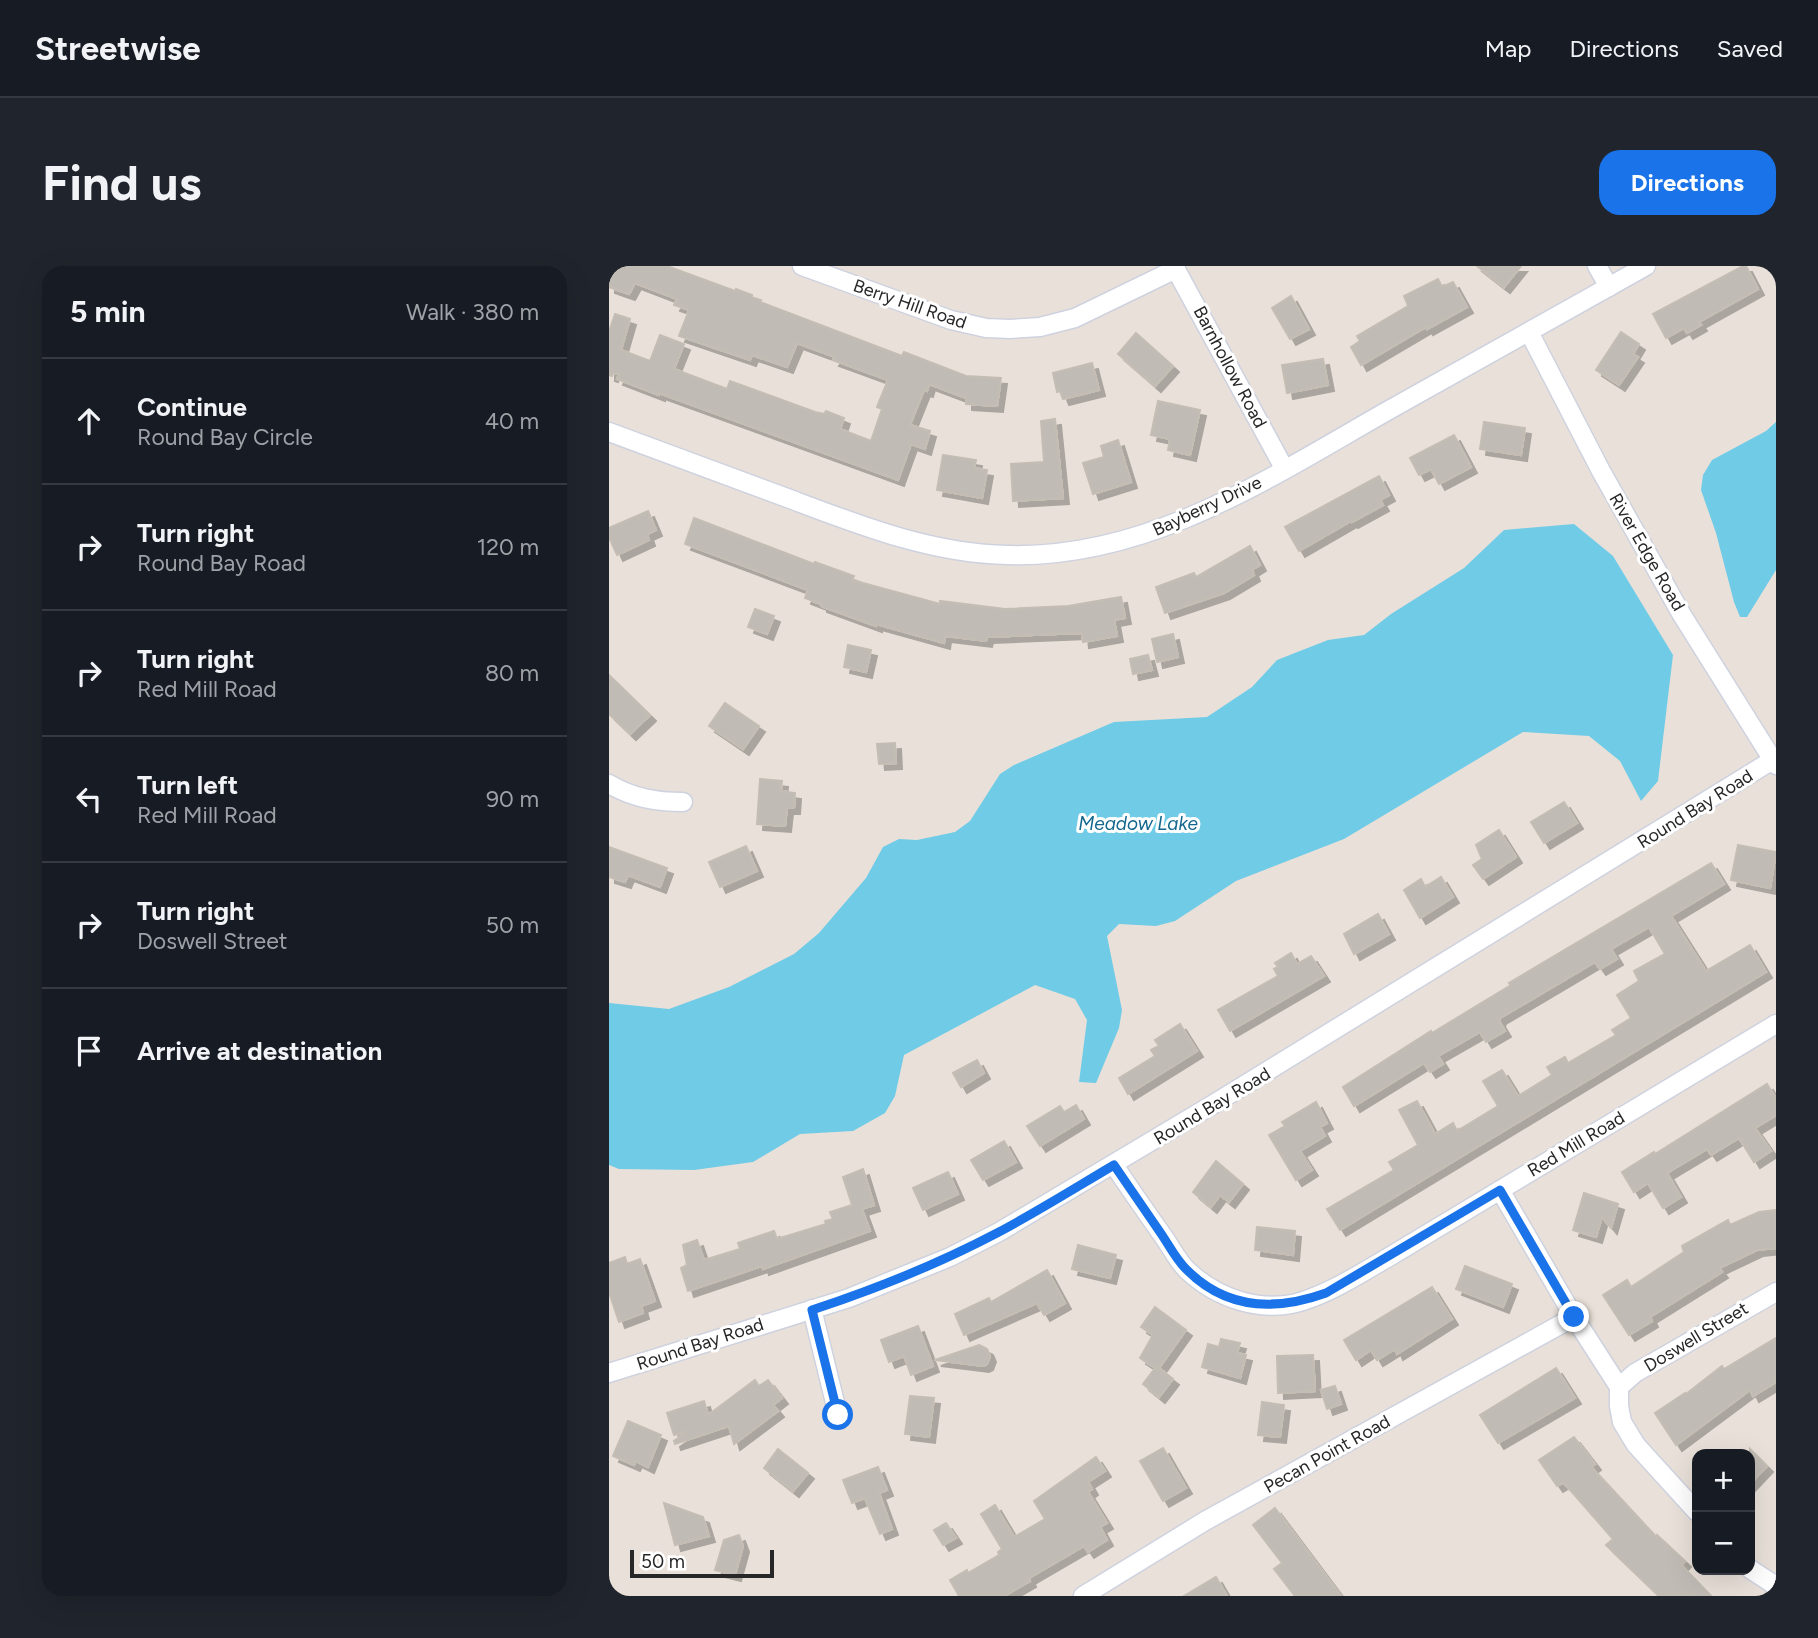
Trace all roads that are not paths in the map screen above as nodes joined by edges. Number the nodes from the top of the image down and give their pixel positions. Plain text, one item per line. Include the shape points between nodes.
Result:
1 (802, 266) edge
2 (1597, 266) edge
3 (1646, 266) edge
4 (1175, 267) edge
5 (1609, 287) junction
6 (1528, 332) junction
7 (609, 432) edge
8 (1284, 468) junction
9 (1775, 761) edge
10 (609, 784) edge
11 (683, 802) dead end
12 (1776, 1024) edge
13 (1114, 1165) junction
14 (1500, 1190) junction
15 (1776, 1292) edge
16 (812, 1310) junction
17 (1574, 1317) junction
18 (609, 1373) edge
19 (1619, 1387) junction
20 (838, 1415) dead end
21 (1692, 1506) edge
22 (1755, 1575) edge
23 (1776, 1586) edge
24 (1083, 1596) edge

1 - 4 street, Berry Hill Road via 951,320 1010,329 1075,318
2 - 5 street
3 - 5 street, Bayberry Drive
4 - 8 street, Barnhollow Road
5 - 6 street, Bayberry Drive
6 - 8 street, Bayberry Drive
6 - 9 street, River Edge Road via 1675,603
7 - 8 street, Bayberry Drive via 870,529 922,543 1007,555 1052,554 1140,536 1207,510
9 - 13 street, Round Bay Road
10 - 11 street via 635,797
12 - 14 street, Red Mill Road
13 - 14 street, Red Mill Road via 1186,1269 1228,1297 1277,1306 1326,1293
13 - 16 street, Round Bay Road via 950,1257
14 - 17 street
15 - 19 street, Doswell Street via 1635,1373
16 - 18 street, Round Bay Road
16 - 20 street
17 - 19 street
17 - 24 street, Pecan Point Road via 1205,1521
19 - 21 street via 1622,1422 1636,1445
22 - 23 street

